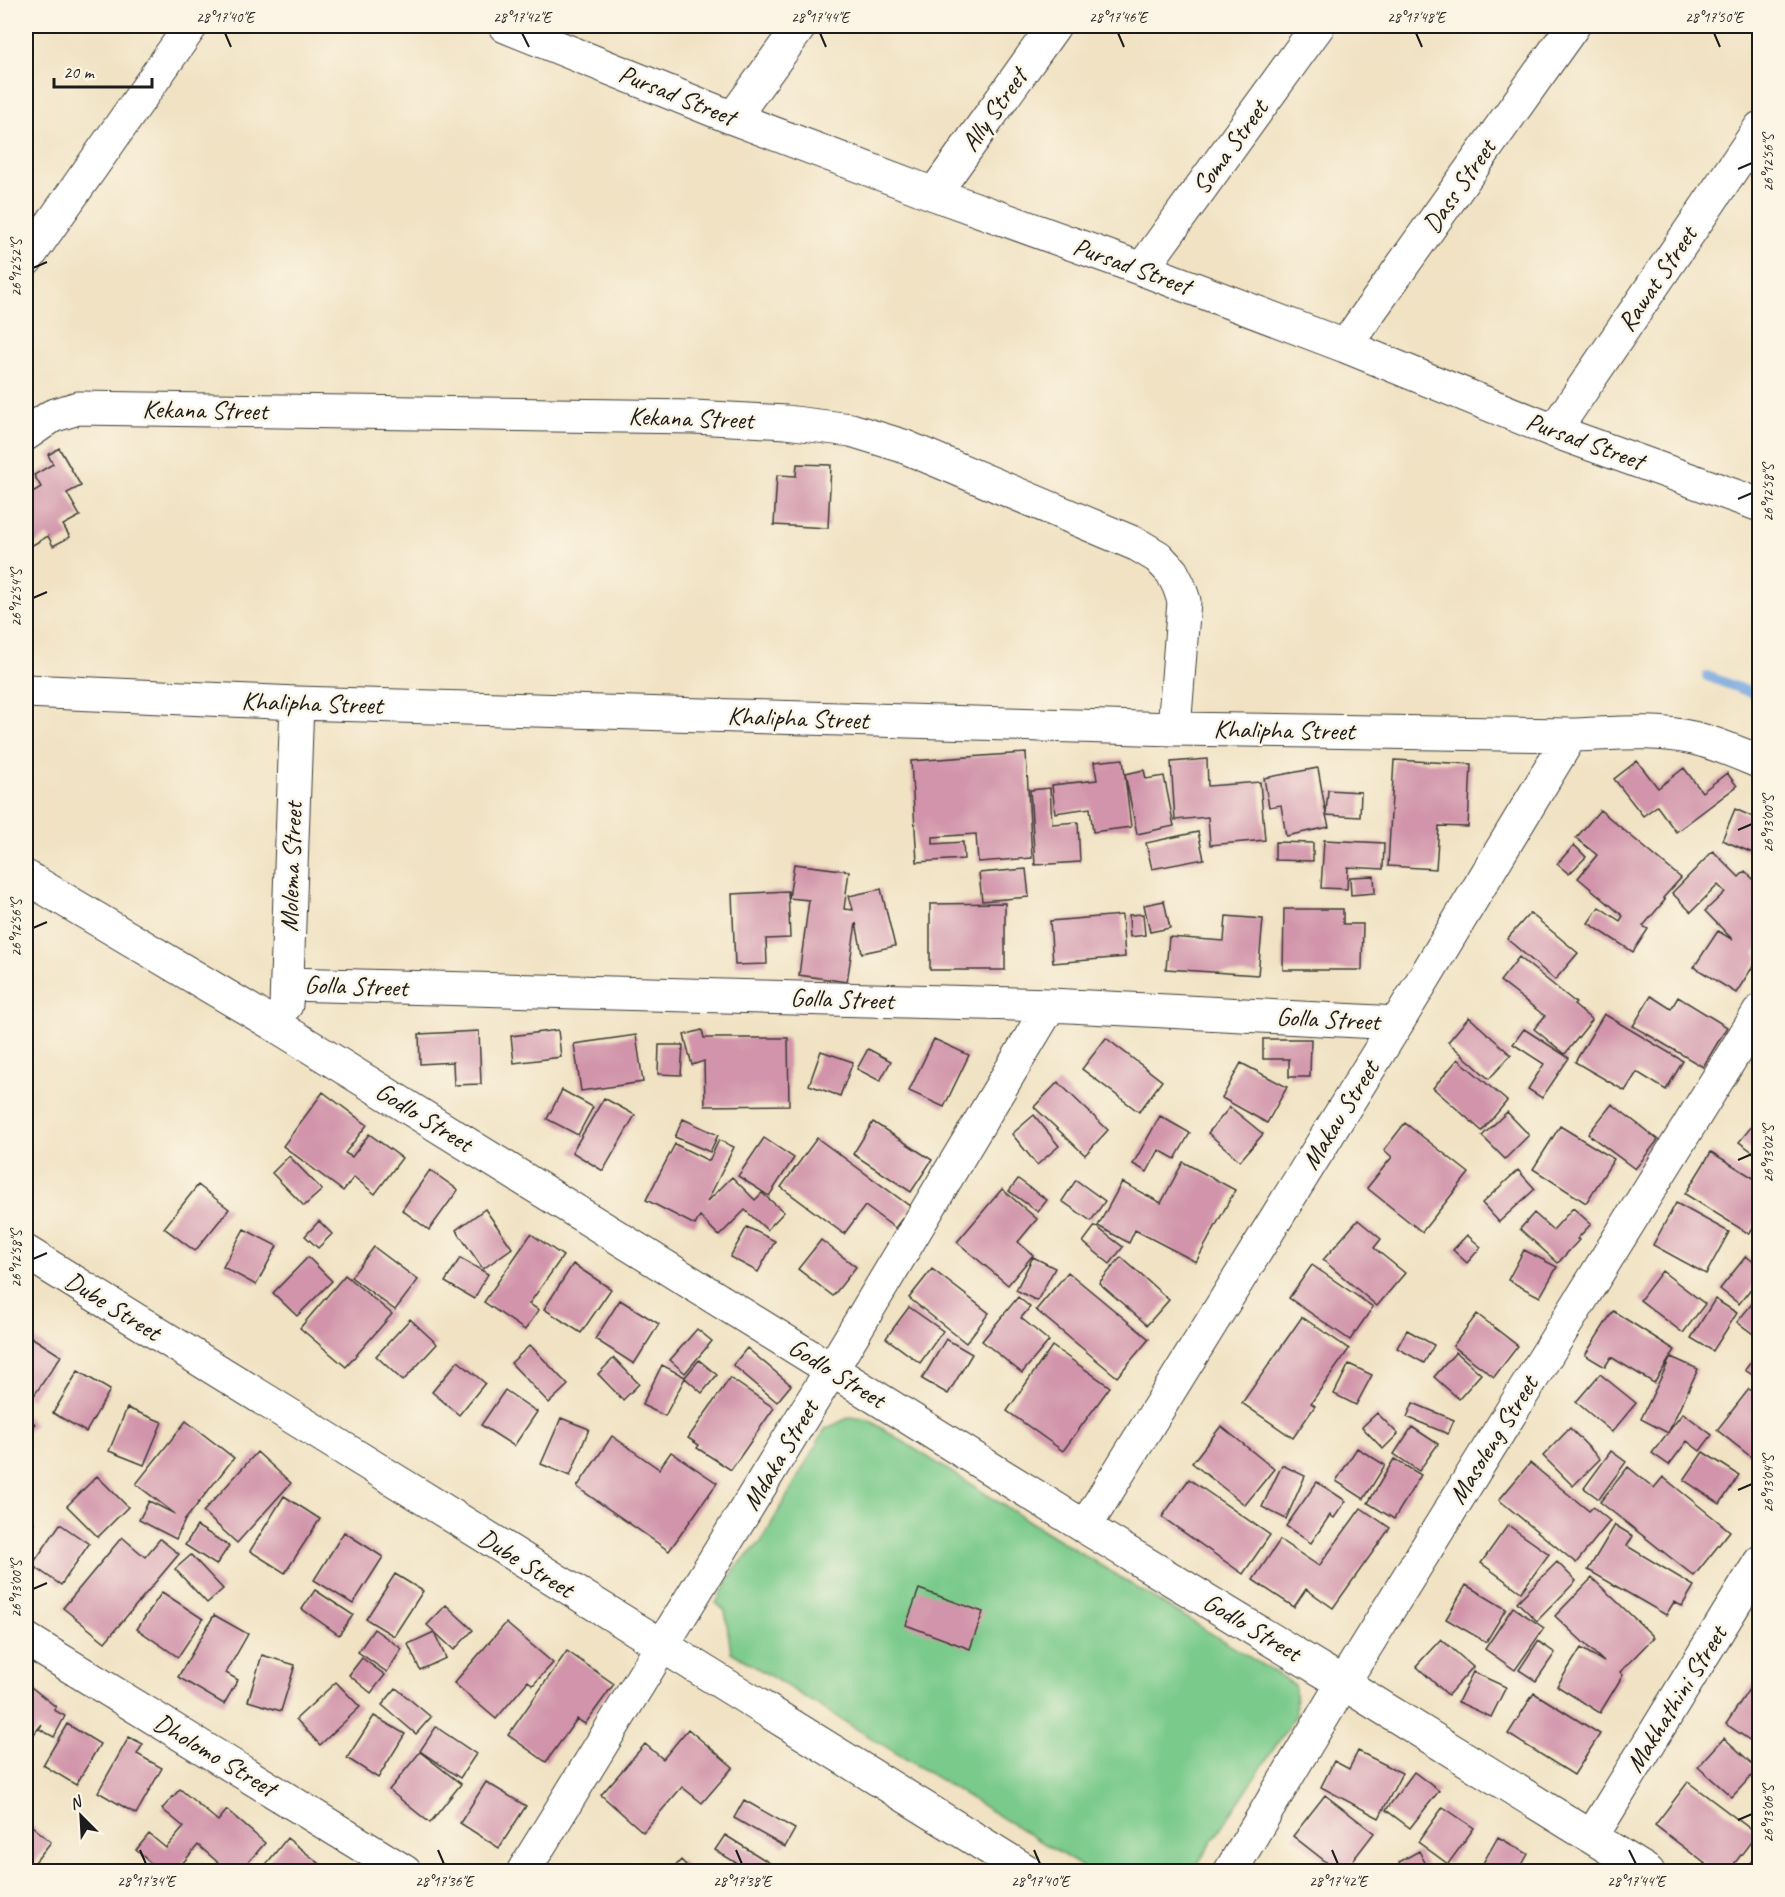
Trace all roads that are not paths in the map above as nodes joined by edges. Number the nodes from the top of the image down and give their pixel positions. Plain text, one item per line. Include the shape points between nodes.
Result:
1 (191, 26) edge
2 (800, 26) edge
3 (1054, 26) edge
4 (1318, 26) edge
5 (1573, 26) edge
6 (525, 29) edge
7 (734, 118) junction
8 (1760, 128) edge
9 (934, 194) junction
10 (26, 260) edge
11 (1142, 269) junction
12 (1345, 346) junction
13 (1554, 431) junction
14 (26, 434) edge
15 (1756, 498) edge
16 (26, 691) edge
17 (297, 703) junction
18 (1174, 729) junction
19 (1571, 735) junction
20 (1760, 762) edge
21 (26, 877) edge
22 (287, 984) junction
23 (1050, 1005) junction
24 (1760, 1011) edge
25 (1396, 1023) junction
26 (285, 1031) junction
27 (26, 1252) edge
28 (832, 1369) junction
29 (1085, 1527) junction
30 (1760, 1562) edge
31 (26, 1639) edge
32 (663, 1647) junction
33 (1343, 1683) junction
34 (1592, 1836) junction
35 (405, 1872) edge
36 (524, 1872) edge
37 (1028, 1872) edge
38 (1230, 1872) edge
39 (1648, 1872) edge

1 - 10 street
2 - 7 street
3 - 9 street, Ally Street
4 - 11 street, Soma Street
5 - 12 street, Dass Street
6 - 7 street, Pursad Street
7 - 9 street, Pursad Street
8 - 13 street, Rawat Street
9 - 11 street, Pursad Street
11 - 12 street, Pursad Street
12 - 13 street, Pursad Street
13 - 15 street, Pursad Street
14 - 18 street, Kekana Street via 52,416 78,408 694,417 850,430 903,446 1108,531 1158,557 1172,572 1184,601
16 - 17 street, Khalipha Street
17 - 18 street, Khalipha Street
17 - 22 street, Molema Street
18 - 19 street, Khalipha Street
19 - 20 street via 1647,733 1691,737
19 - 25 street, Makau Street
21 - 26 street, Godlo Street
22 - 23 street, Golla Street
22 - 26 street, Molema Street
23 - 25 street, Golla Street
23 - 28 street, Mdaka Street
24 - 33 street, Masoleng Street
25 - 29 street, Makau Street
26 - 28 street, Godlo Street
27 - 32 street, Dube Street
28 - 29 street, Godlo Street
28 - 32 street, Mdaka Street
29 - 33 street, Godlo Street
30 - 34 street, Makhathini Street
31 - 35 street, Dholomo Street
32 - 36 street, Mdaka Street
32 - 37 street, Dube Street
33 - 34 street, Godlo Street
33 - 38 street, Masoleng Street
34 - 39 street, Godlo Street

